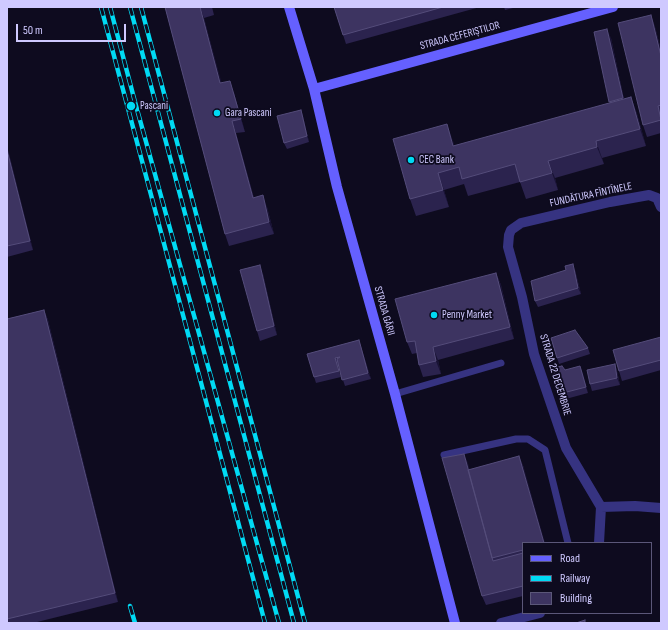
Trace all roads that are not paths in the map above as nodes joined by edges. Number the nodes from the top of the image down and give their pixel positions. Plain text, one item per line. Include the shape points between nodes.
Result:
1 (289, 7) edge
2 (613, 7) edge
3 (600, 9) edge
4 (314, 89) junction
5 (661, 207) edge
6 (521, 223) joint
7 (501, 363) dead end
8 (395, 394) junction
9 (444, 455) dead end
10 (601, 507) junction
11 (661, 508) edge
12 (568, 542) edge
13 (599, 542) edge
14 (536, 614) edge
15 (455, 623) edge
16 (501, 623) edge

1 - 4 street, STRADA GĂRII
2 - 3 street, STRADA CEFERIȘTILOR
3 - 4 street, STRADA CEFERIȘTILOR
4 - 8 street, STRADA GĂRII via 337,187
5 - 6 street, FUNDĂTURA FÎNTÎNELE via 657,198 649,195
6 - 10 street, STRADA 22 DECEMBRIE via 511,230 508,247 534,354 566,448
7 - 8 lane
8 - 15 street, STRADA GĂRII
9 - 12 lane via 516,439 528,439 545,450
10 - 11 street
10 - 13 street
14 - 16 street

